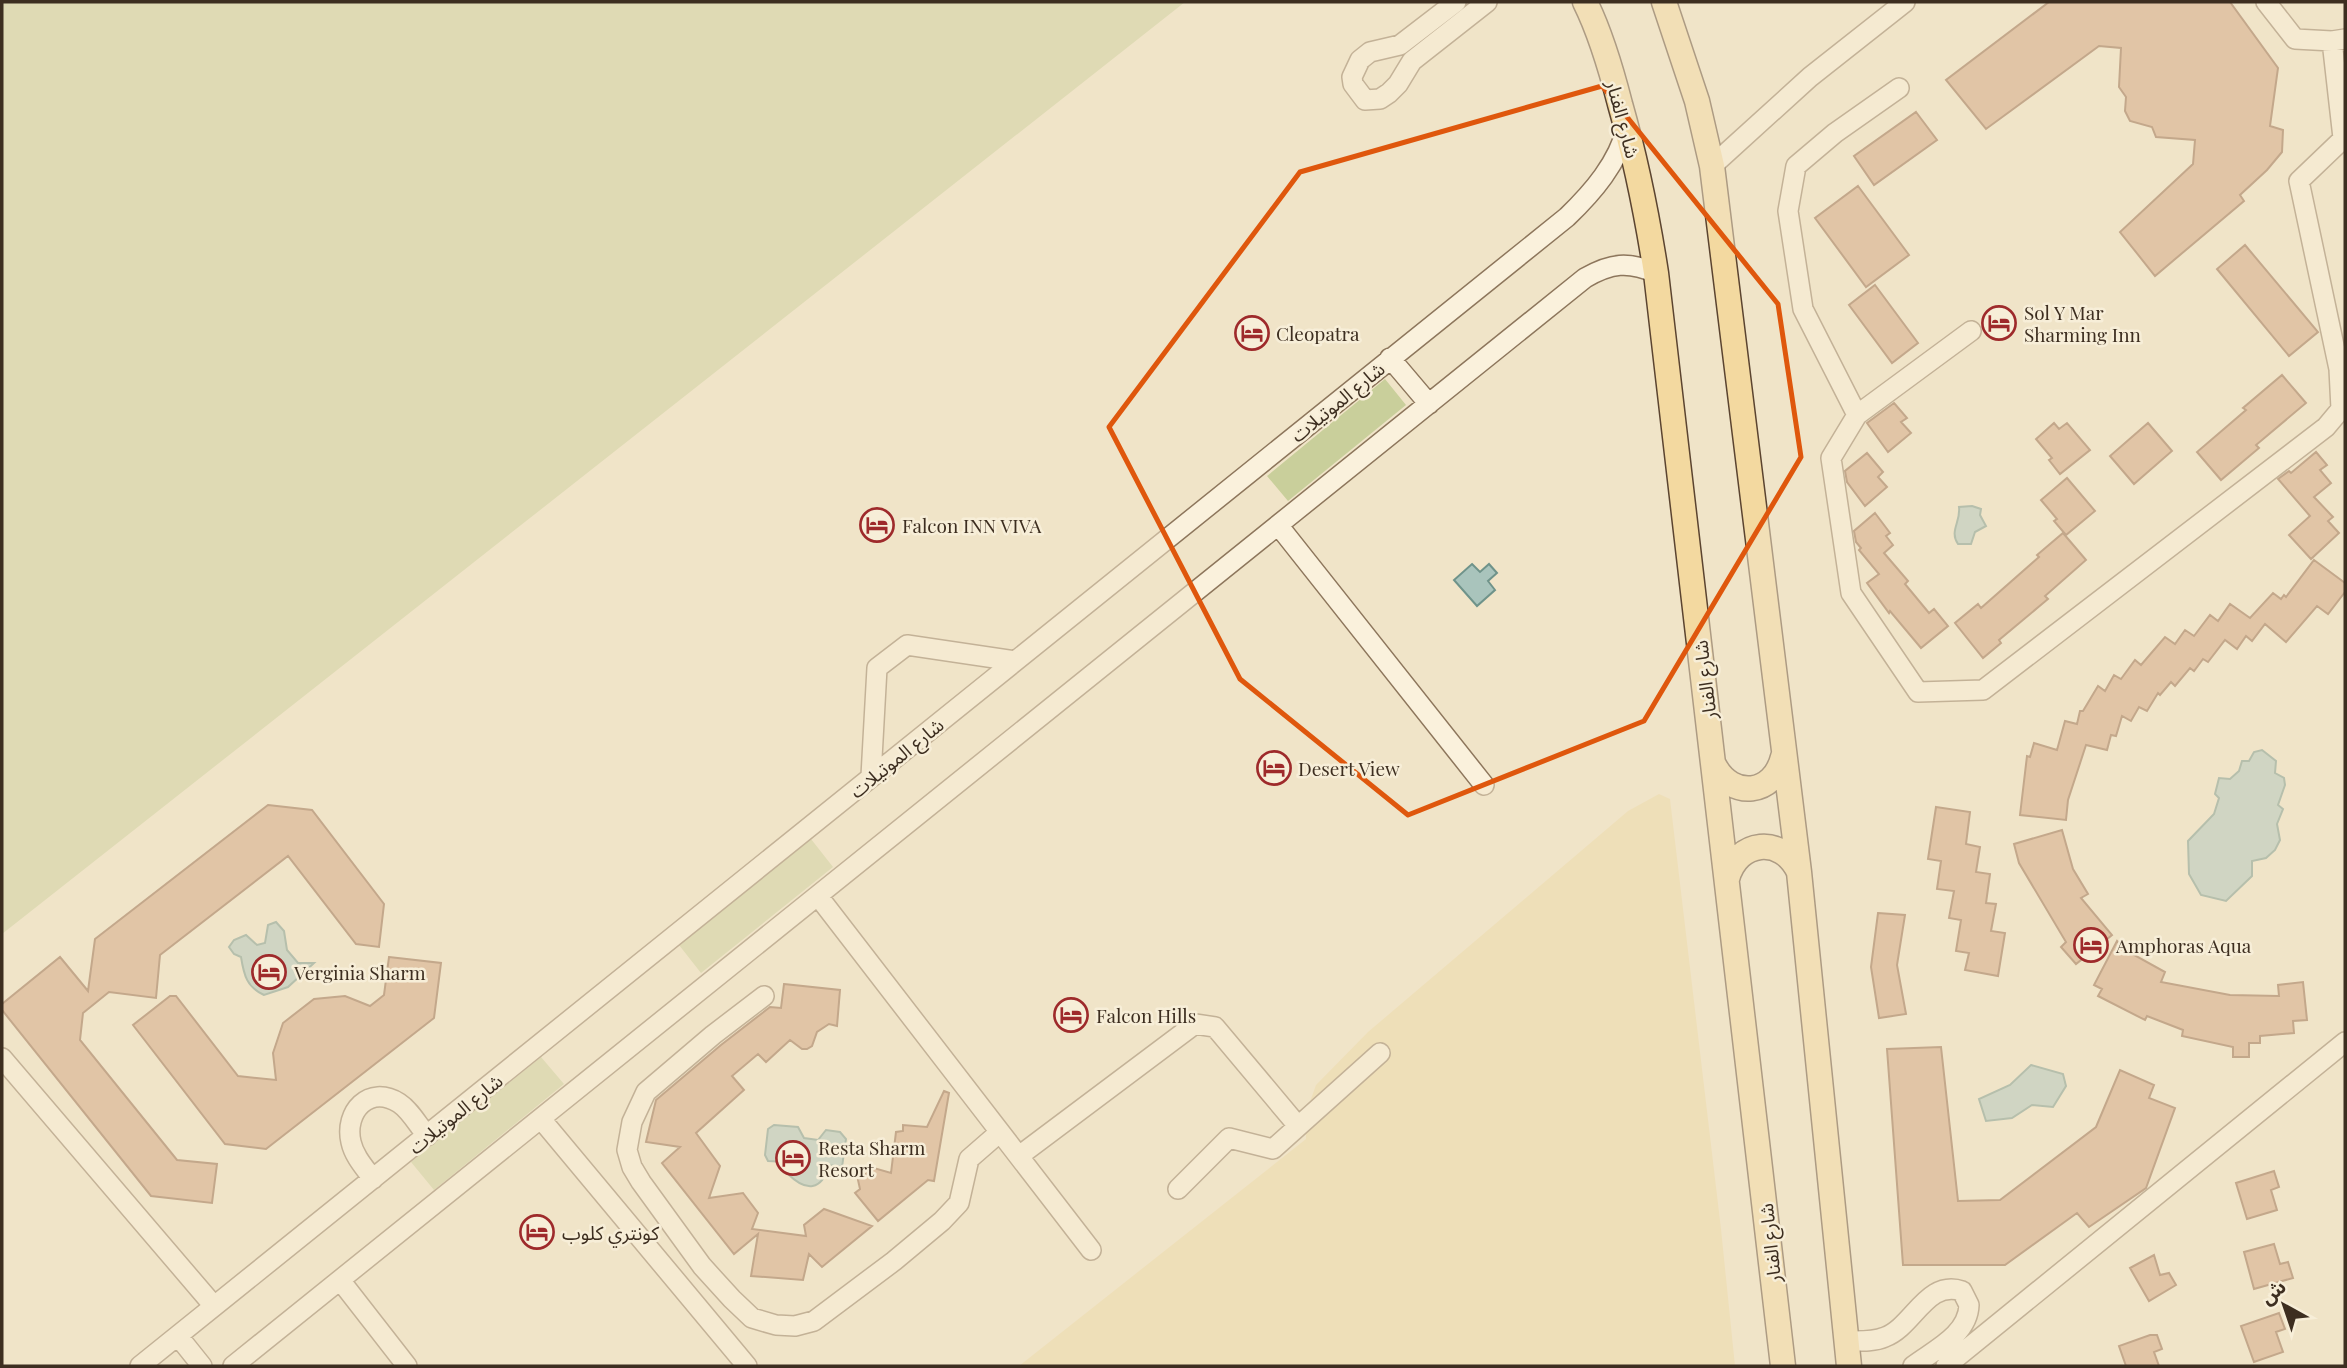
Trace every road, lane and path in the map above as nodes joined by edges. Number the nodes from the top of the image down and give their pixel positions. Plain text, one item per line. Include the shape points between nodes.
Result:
1 (1456, 2) edge
2 (1487, 2) edge
3 (1585, 2) edge
4 (1664, 2) edge
5 (1905, 2) edge
6 (2266, 2) edge
7 (2338, 40) edge
8 (1899, 88) dead end
9 (1627, 127) junction
10 (2344, 137) edge
11 (1712, 166) junction
12 (1656, 273) junction
13 (1971, 331) dead end
14 (1390, 358) junction
15 (1429, 404) junction
16 (1857, 415) junction
17 (1278, 525) junction
18 (1015, 661) junction
19 (1783, 757) junction
20 (1714, 765) junction
21 (871, 776) junction
22 (1484, 785) dead end
23 (1799, 872) junction
24 (1727, 879) junction
25 (818, 896) junction
26 (764, 996) dead end
27 (2345, 1042) edge
28 (1380, 1054) dead end
29 (2, 1058) edge
30 (541, 1119) junction
31 (1298, 1126) junction
32 (1000, 1132) junction
33 (427, 1136) junction
34 (1019, 1156) junction
35 (373, 1179) junction
36 (1178, 1189) dead end
37 (1091, 1250) dead end
38 (340, 1280) junction
39 (214, 1306) junction
40 (178, 1336) junction
41 (1846, 1341) junction
42 (140, 1366) edge
43 (202, 1366) edge
44 (233, 1366) edge
45 (407, 1366) edge
46 (747, 1366) edge
47 (1783, 1366) edge
48 (1849, 1366) edge
49 (1913, 1366) edge
50 (1946, 1366) edge

1 - 2 street via 1401,45 1370,52 1360,60 1352,77 1365,100 1389,93 1412,61
3 - 9 main road, شارع الفنار via 1605,49
4 - 11 main road via 1697,101
5 - 11 street via 1810,77
6 - 7 street via 2295,39
7 - 10 street
8 - 16 street via 1796,166 1788,211 1803,309
9 - 12 main road, شارع الفنار
9 - 14 street, شارع الموتيلات via 1613,161 1567,217
10 - 16 street via 2299,181 2339,369 2341,408 2326,427 1983,690 1918,692 1851,593 1831,458
11 - 19 main road
12 - 15 street via 1624,264 1597,271
12 - 20 main road, شارع الفنار
13 - 16 street
14 - 15 street
14 - 18 street, شارع الموتيلات
15 - 17 street
17 - 22 street
17 - 25 street
18 - 21 street, شارع الموتيلات
18 - 21 street via 907,645 877,668
19 - 20 main road via 1770,781 1752,789 1733,786
19 - 23 main road
20 - 24 main road, شارع الفنار
21 - 33 street, شارع الموتيلات
23 - 24 main road via 1780,850 1761,847 1742,854
23 - 41 main road
24 - 47 main road, شارع الفنار
25 - 30 street
25 - 32 street
26 - 32 street via 646,1092 632,1122 627,1150 640,1182 702,1266 752,1318 776,1325 805,1324 848,1296 959,1203 969,1159
27 - 50 street
28 - 31 street
29 - 39 street
30 - 38 street
30 - 46 street
31 - 34 street via 1215,1027 1195,1024
31 - 36 street via 1273,1149 1229,1138
32 - 34 street
33 - 35 street, شارع الموتيلات
33 - 35 street via 392,1100 371,1098 354,1111 349,1122 354,1152
34 - 37 street
35 - 39 street, شارع الموتيلات
38 - 44 street
38 - 45 street
39 - 40 street, شارع الموتيلات
40 - 42 street, شارع الموتيلات
40 - 43 street
41 - 48 main road
41 - 49 street via 1885,1338 1936,1292 1962,1291 1969,1310 1959,1331

